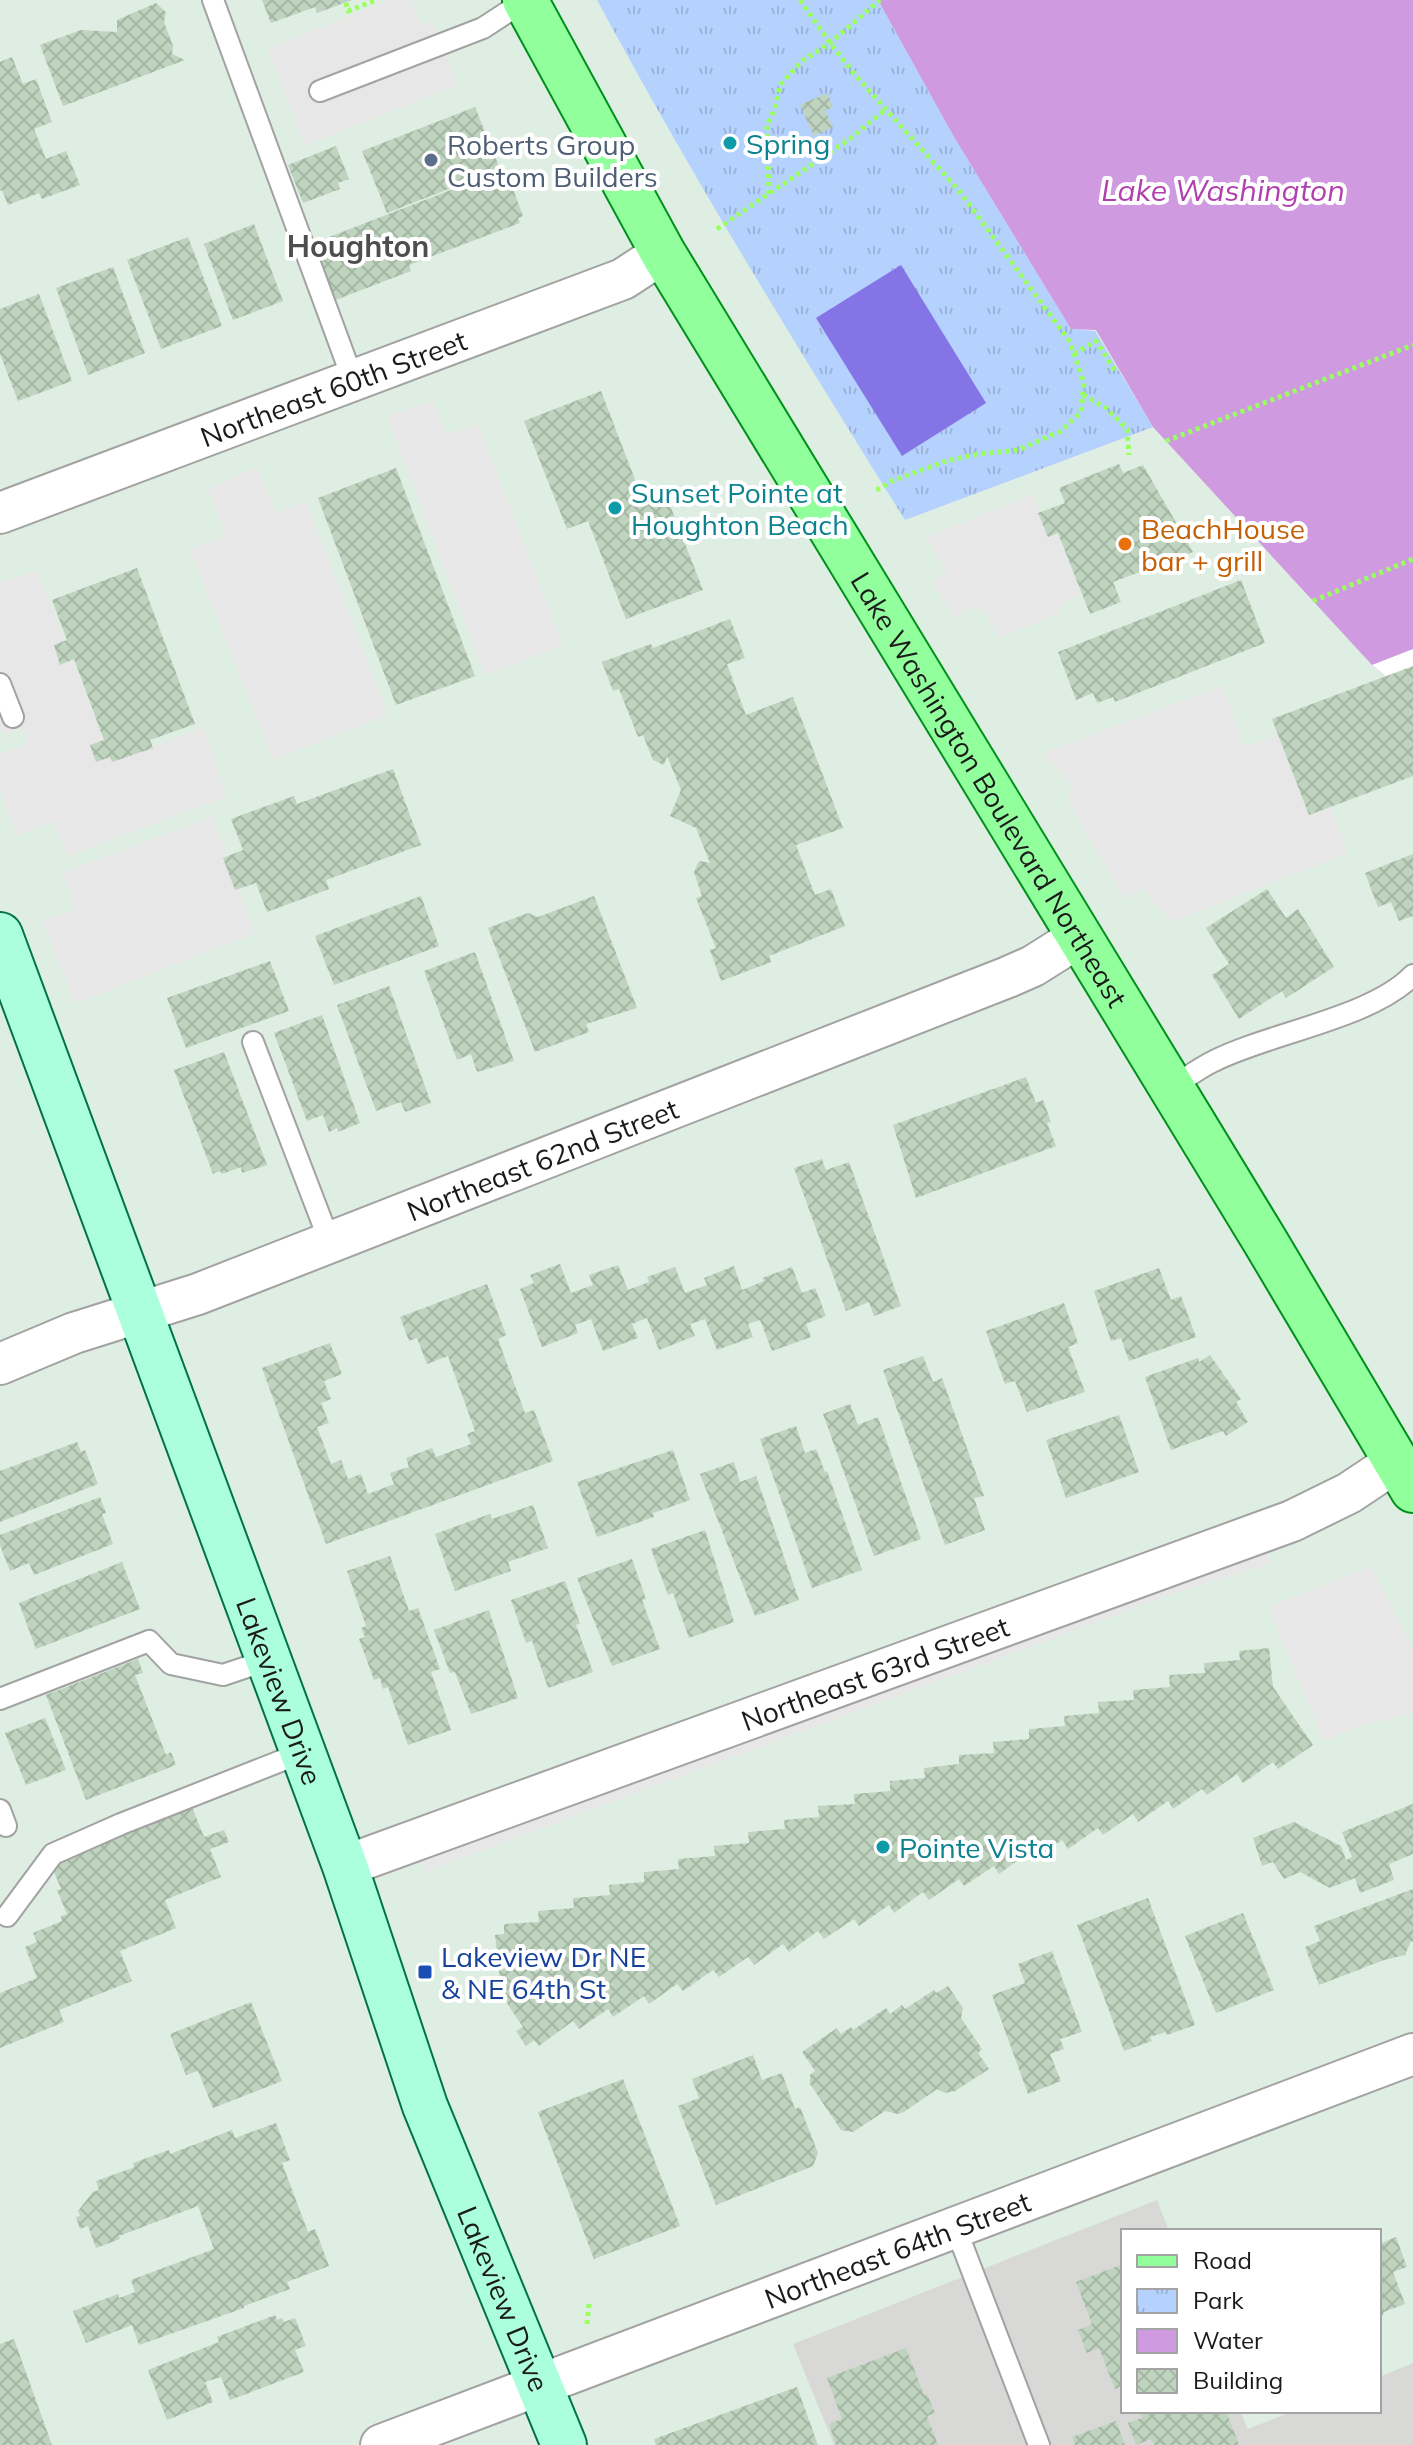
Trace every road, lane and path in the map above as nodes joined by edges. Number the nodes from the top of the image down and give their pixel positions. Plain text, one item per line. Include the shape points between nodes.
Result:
1 (213, 0) edge
2 (376, 0) edge
3 (526, 0) edge
4 (800, 0) edge
5 (880, 0) edge
6 (346, 3) dead end
7 (830, 43) junction
8 (320, 91) dead end
9 (886, 109) junction
10 (769, 194) junction
11 (717, 229) dead end
12 (663, 253) junction
13 (1413, 345) edge
14 (1074, 354) junction
15 (1115, 371) dead end
16 (353, 380) junction
17 (1083, 395) junction
18 (1166, 441) dead end
19 (1129, 455) dead end
20 (873, 492) dead end
21 (0, 513) edge
22 (1413, 559) edge
23 (1313, 601) dead end
24 (0, 684) edge
25 (13, 717) dead end
26 (0, 935) edge
27 (1079, 937) junction
28 (1413, 975) edge
29 (253, 1042) dead end
30 (1172, 1087) junction
31 (329, 1240) junction
32 (141, 1312) junction
33 (0, 1364) edge
34 (1405, 1476) edge
35 (268, 1660) junction
36 (0, 1699) edge
37 (301, 1753) junction
38 (345, 1866) junction
39 (7, 1916) dead end
40 (1413, 2054) edge
41 (956, 2229) junction
42 (542, 2386) junction
43 (381, 2445) edge
44 (564, 2445) edge
45 (1039, 2445) edge

1 - 16 lane
2 - 6 path via 348,11
3 - 8 lane via 483,28
3 - 12 main road, Lake Washington Boulevard Northeast
4 - 7 path
5 - 7 path
7 - 9 path
7 - 10 path via 802,61 780,85 767,125
9 - 10 path
9 - 14 path via 960,192
10 - 11 path
12 - 16 street, Northeast 60th Street via 623,279
12 - 27 main road, Lake Washington Boulevard Northeast
13 - 18 path
14 - 15 path via 1096,341
14 - 17 path
16 - 21 street, Northeast 60th Street
17 - 19 path via 1127,429
17 - 20 path via 1081,412 1061,431 1018,450 946,461
22 - 23 path
24 - 25 lane
26 - 32 street, Lakeview Drive
27 - 30 main road, Lake Washington Boulevard Northeast
27 - 31 street, Northeast 62nd Street via 1008,977
28 - 30 lane via 1367,1004 1214,1061
29 - 31 lane
30 - 34 main road, Lake Washington Boulevard Northeast
31 - 32 street, Northeast 62nd Street
32 - 33 street, Northeast 62nd Street
32 - 35 street, Lakeview Drive
34 - 38 street, Northeast 63rd Street
35 - 36 lane via 223,1675 171,1664 149,1641
35 - 37 street, Lakeview Drive
37 - 38 street, Lakeview Drive
37 - 39 lane via 53,1854
38 - 42 street, Lakeview Drive via 425,2106
40 - 41 street, Northeast 64th Street
41 - 42 street, Northeast 64th Street
41 - 45 lane
42 - 43 street, Northeast 64th Street
42 - 44 street, Lakeview Drive

